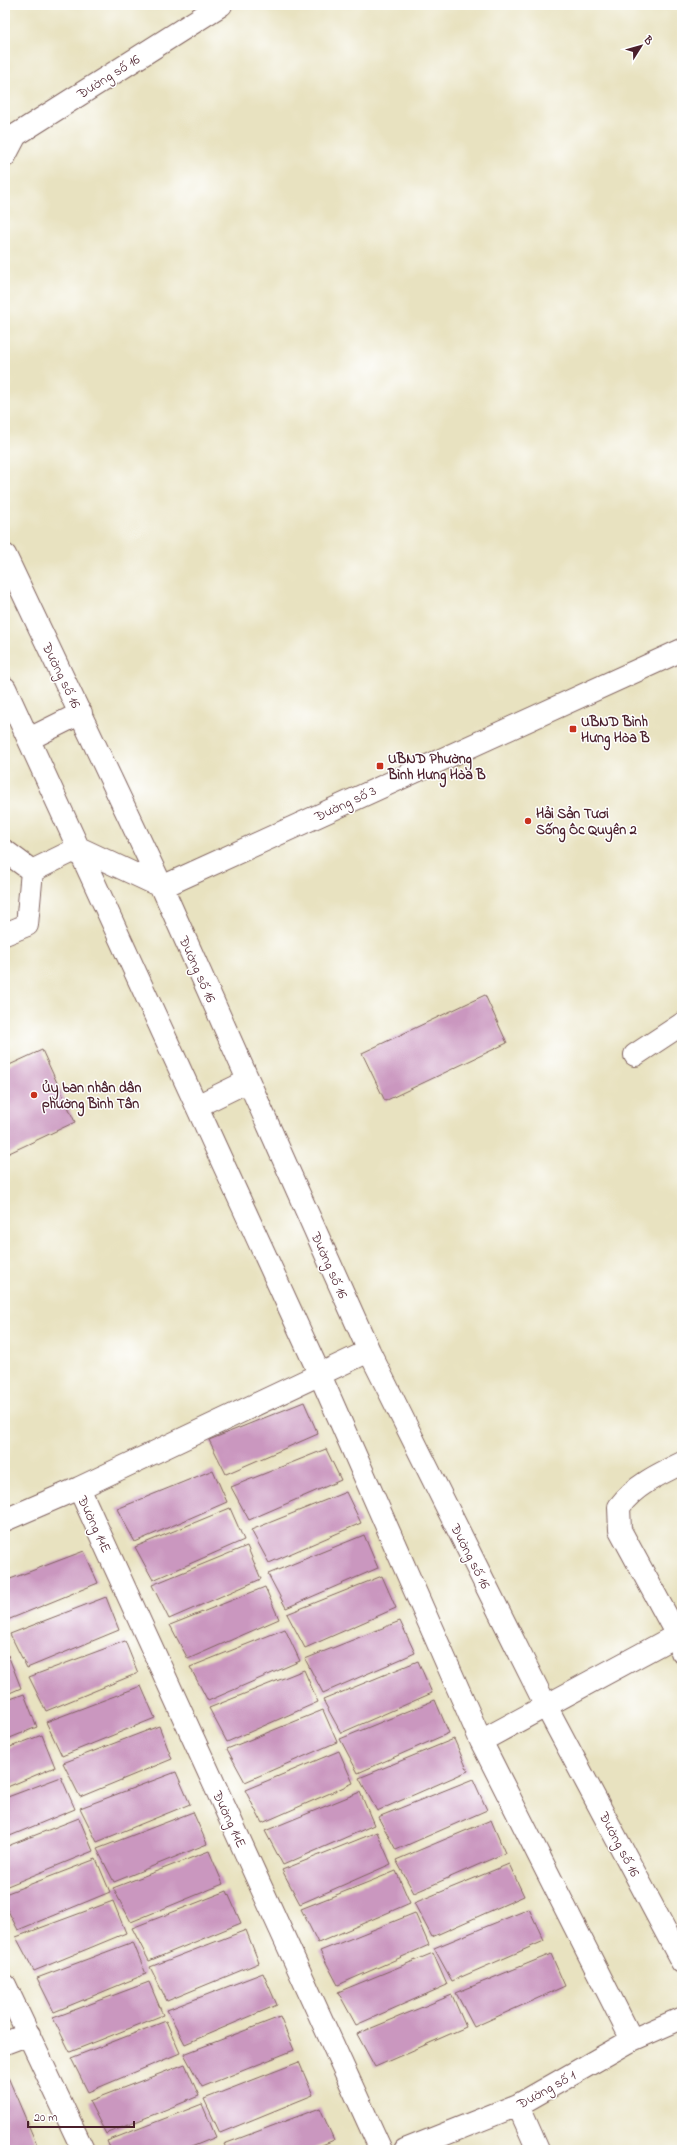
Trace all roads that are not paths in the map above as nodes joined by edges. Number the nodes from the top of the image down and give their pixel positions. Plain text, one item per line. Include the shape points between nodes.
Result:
1 (221, 5) edge
2 (5, 156) edge
3 (5, 555) edge
4 (682, 650) edge
5 (5, 688) edge
6 (81, 713) junction
7 (29, 739) junction
8 (79, 848) junction
9 (5, 851) edge
10 (32, 871) junction
11 (162, 887) junction
12 (5, 934) edge
13 (682, 1024) edge
14 (635, 1056) dead end
15 (248, 1081) junction
16 (197, 1106) junction
17 (369, 1351) junction
18 (320, 1375) junction
19 (682, 1464) edge
20 (79, 1488) junction
21 (5, 1520) edge
22 (679, 1644) edge
23 (546, 1706) junction
24 (481, 1741) junction
25 (682, 1962) edge
26 (5, 1985) edge
27 (682, 2018) edge
28 (29, 2034) junction
29 (632, 2040) junction
30 (5, 2043) edge
31 (518, 2105) junction
32 (83, 2150) edge
33 (381, 2150) edge
34 (405, 2150) edge
35 (538, 2150) edge

1 - 2 street, Đường số 16 via 16,134
3 - 6 street, Đường số 16
4 - 11 street, Đường số 3
5 - 7 street
6 - 7 street
6 - 11 street, Đường số 16
7 - 8 street
8 - 10 street
8 - 11 street
8 - 16 street
9 - 10 street
10 - 12 street via 27,925
11 - 15 street, Đường số 16
13 - 14 street
15 - 16 street
15 - 17 street, Đường số 16
16 - 18 street
17 - 18 street
17 - 23 street, Đường số 16
18 - 20 street
18 - 24 street
19 - 22 street via 655,1476 626,1497 619,1507 620,1530
20 - 21 street
20 - 33 street, Đường 14E
22 - 23 street
23 - 24 street
23 - 25 street, Đường số 16
24 - 29 street
26 - 28 street
27 - 29 street, Đường số 1
28 - 30 street
28 - 32 street
29 - 31 street, Đường số 1
31 - 34 street, Đường số 1
31 - 35 street

